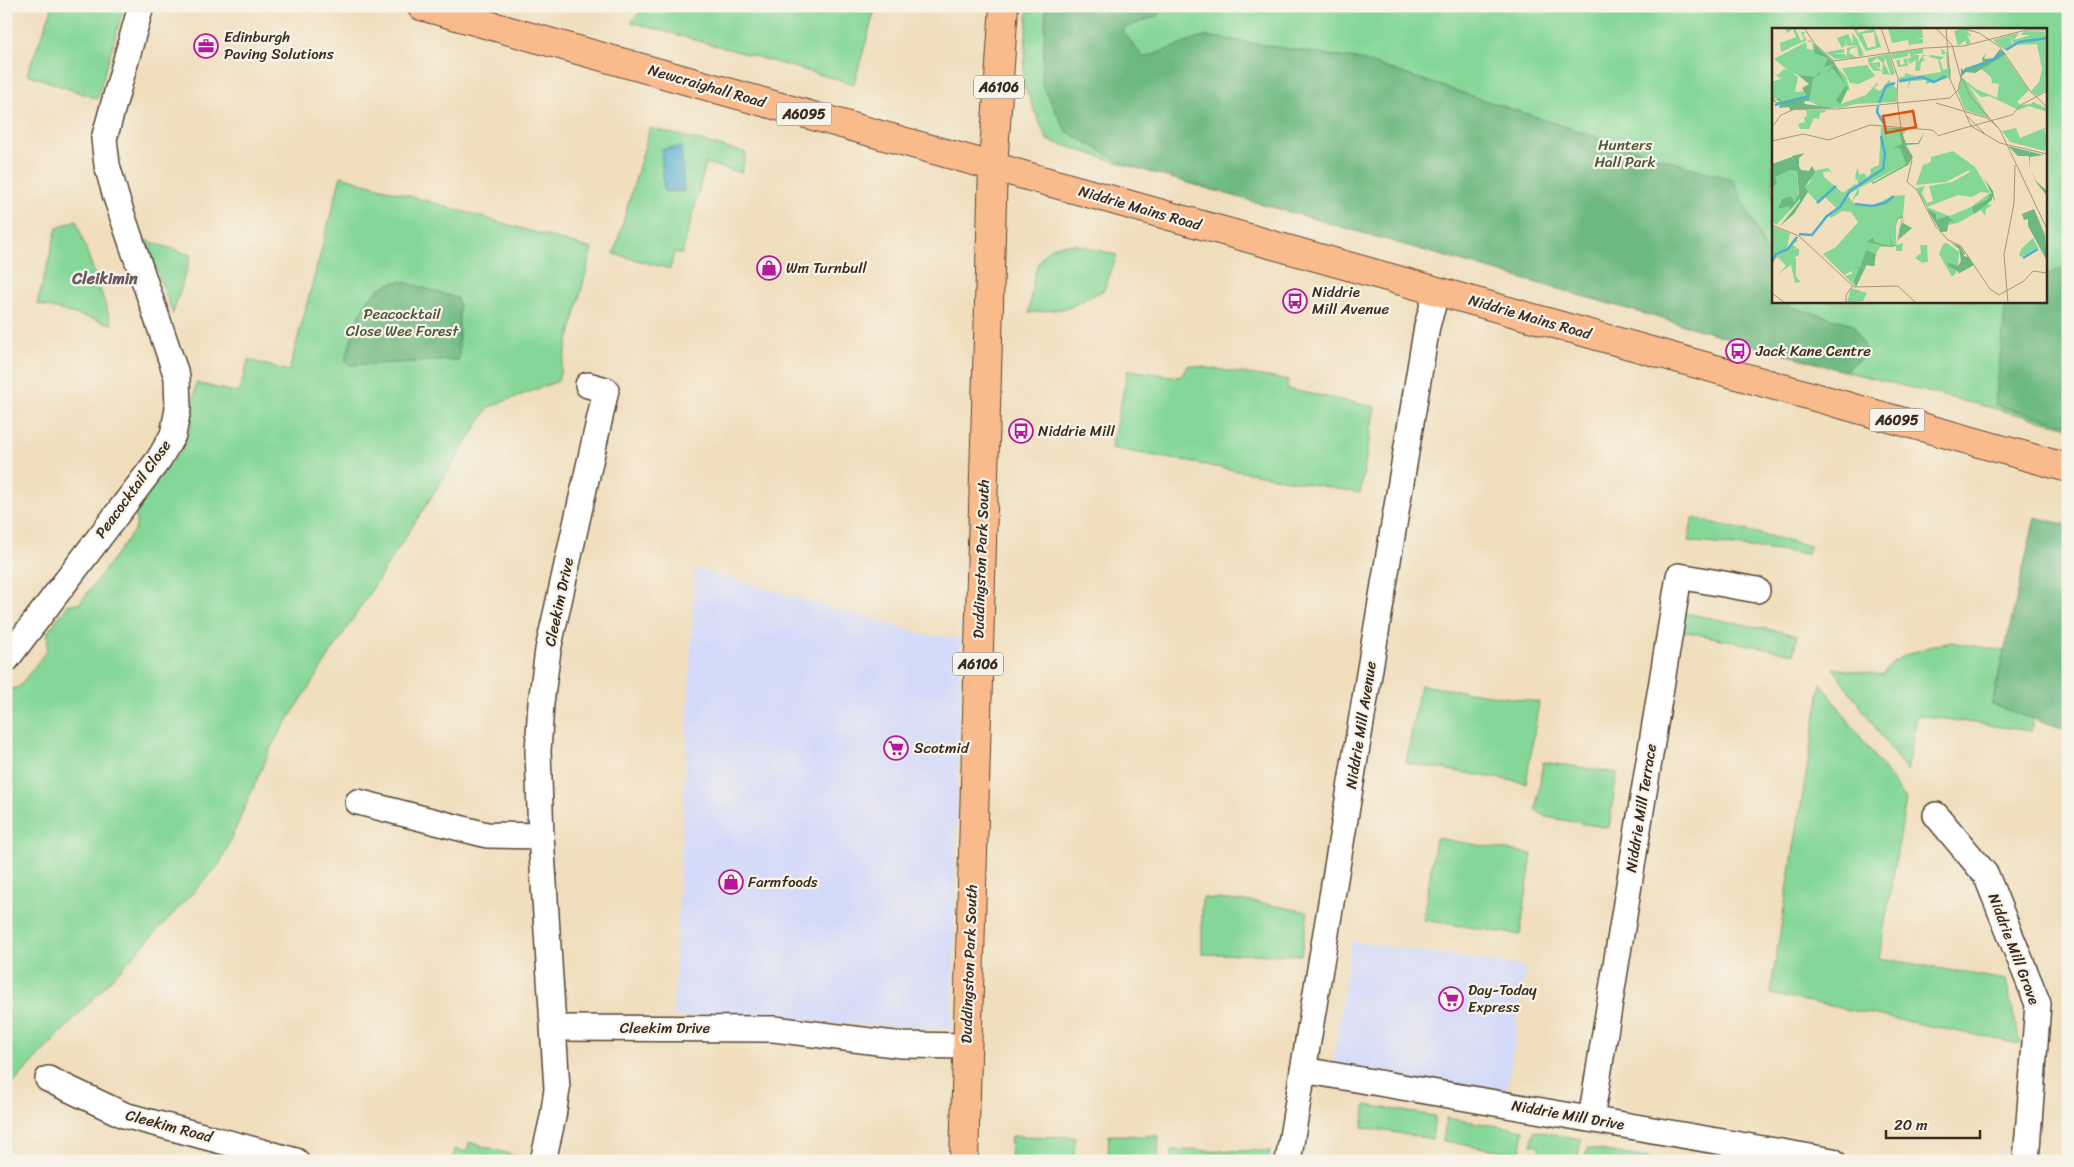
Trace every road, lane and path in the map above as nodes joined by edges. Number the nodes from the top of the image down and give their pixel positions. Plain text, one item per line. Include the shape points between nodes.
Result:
1 (141, 6) edge
2 (421, 6) edge
3 (1004, 6) edge
4 (993, 167) junction
5 (1437, 291) junction
6 (588, 385) dead end
7 (2068, 468) edge
8 (1757, 590) dead end
9 (6, 660) edge
10 (358, 802) dead end
11 (1936, 815) dead end
12 (542, 836) junction
13 (554, 1028) junction
14 (967, 1046) junction
15 (1303, 1070) junction
16 (48, 1079) dead end
17 (1591, 1119) junction
18 (1707, 1150) edge
19 (296, 1161) edge
20 (543, 1161) edge
21 (964, 1161) edge
22 (1288, 1161) edge
23 (1833, 1161) edge
24 (2026, 1161) edge

1 - 9 street, Peacocktail Close via 104,139 116,197 177,377 175,427 159,458
2 - 4 main road, Newcraighall Road / A6095
3 - 4 main road, A6106
4 - 5 main road, Niddrie Mains Road / A6095
4 - 14 main road, Duddingston Park South / A6106
5 - 7 main road, Niddrie Mains Road / A6095
5 - 15 street, Niddrie Mill Avenue via 1427,326
6 - 12 street, Cleekim Drive via 606,390 548,650 538,751
8 - 17 street, Niddrie Mill Terrace via 1679,576
10 - 12 street via 487,835
11 - 24 street, Niddrie Mill Grove via 1986,875 2038,1004
12 - 13 street, Cleekim Drive
13 - 14 street, Cleekim Drive via 774,1029 902,1045
13 - 20 street via 557,1089
14 - 21 main road, Duddingston Park South / A6106
15 - 17 street, Niddrie Mill Drive
15 - 22 street, Niddrie Mill Avenue
16 - 19 street, Cleekim Road via 124,1115
17 - 18 street, Niddrie Mill Drive
18 - 23 street, Niddrie Mill Drive

